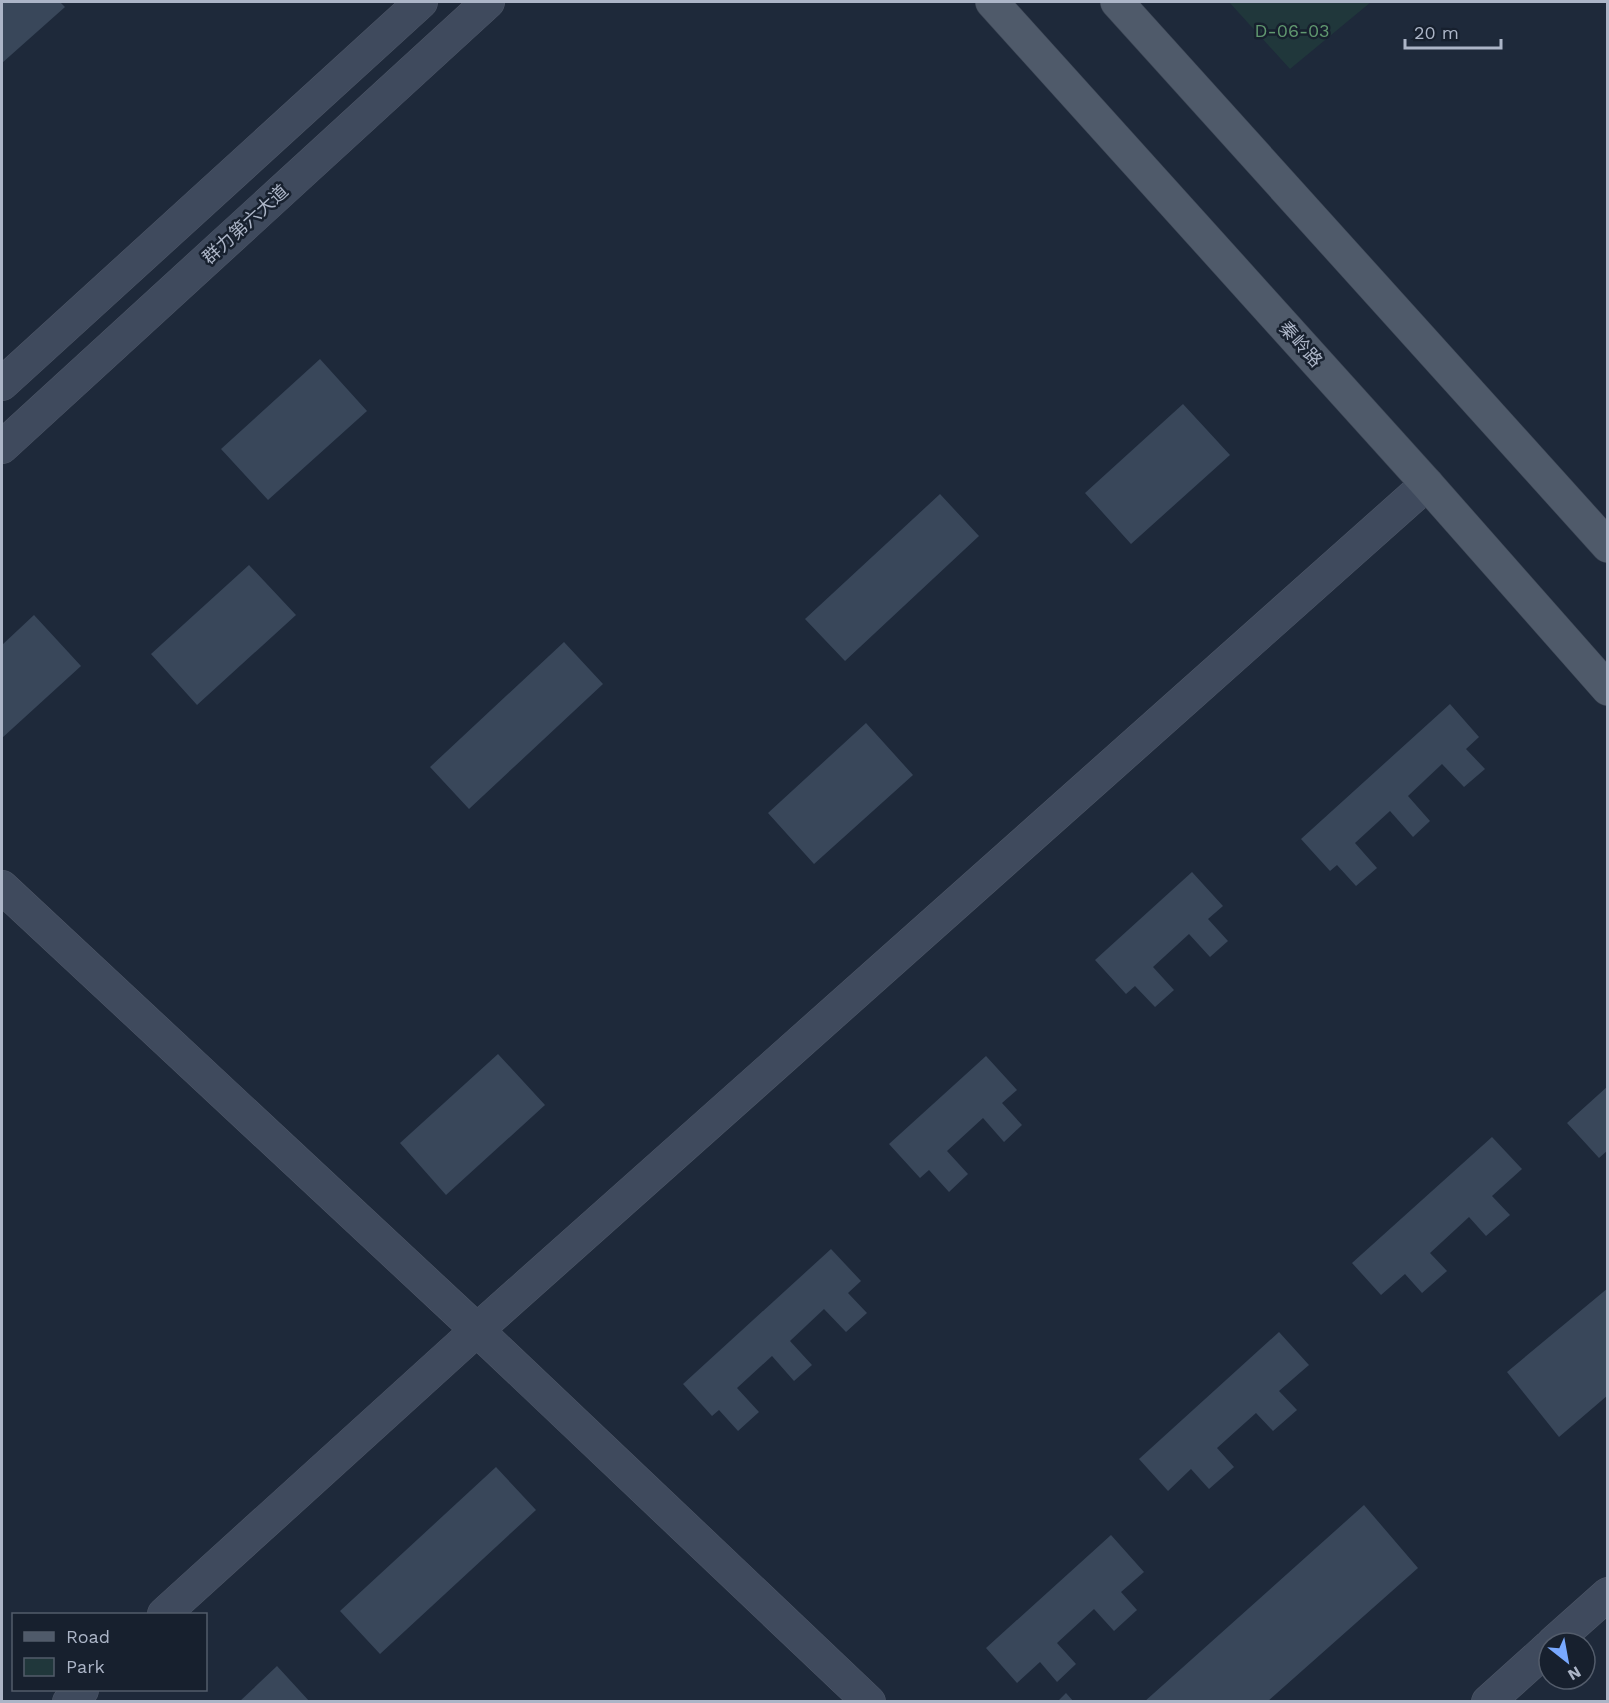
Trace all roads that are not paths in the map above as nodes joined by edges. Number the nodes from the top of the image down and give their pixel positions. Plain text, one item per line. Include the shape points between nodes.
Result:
1 (421, 2) edge
2 (488, 2) edge
3 (992, 2) edge
4 (1117, 2) edge
5 (2, 384) edge
6 (2, 447) edge
7 (1427, 484) junction
8 (1608, 546) edge
9 (1608, 689) edge
10 (2, 887) edge
11 (477, 1330) junction
12 (1608, 1594) edge
13 (165, 1613) edge
14 (1566, 1631) edge
15 (1537, 1658) edge
16 (869, 1701) edge
17 (1488, 1701) edge

1 - 5 street
2 - 6 street, 群力第六大道
3 - 7 main road, 秦岭路
4 - 8 main road
7 - 9 main road, 秦岭路
7 - 11 street
10 - 11 street
11 - 13 street
11 - 16 street
12 - 14 street
15 - 17 street

